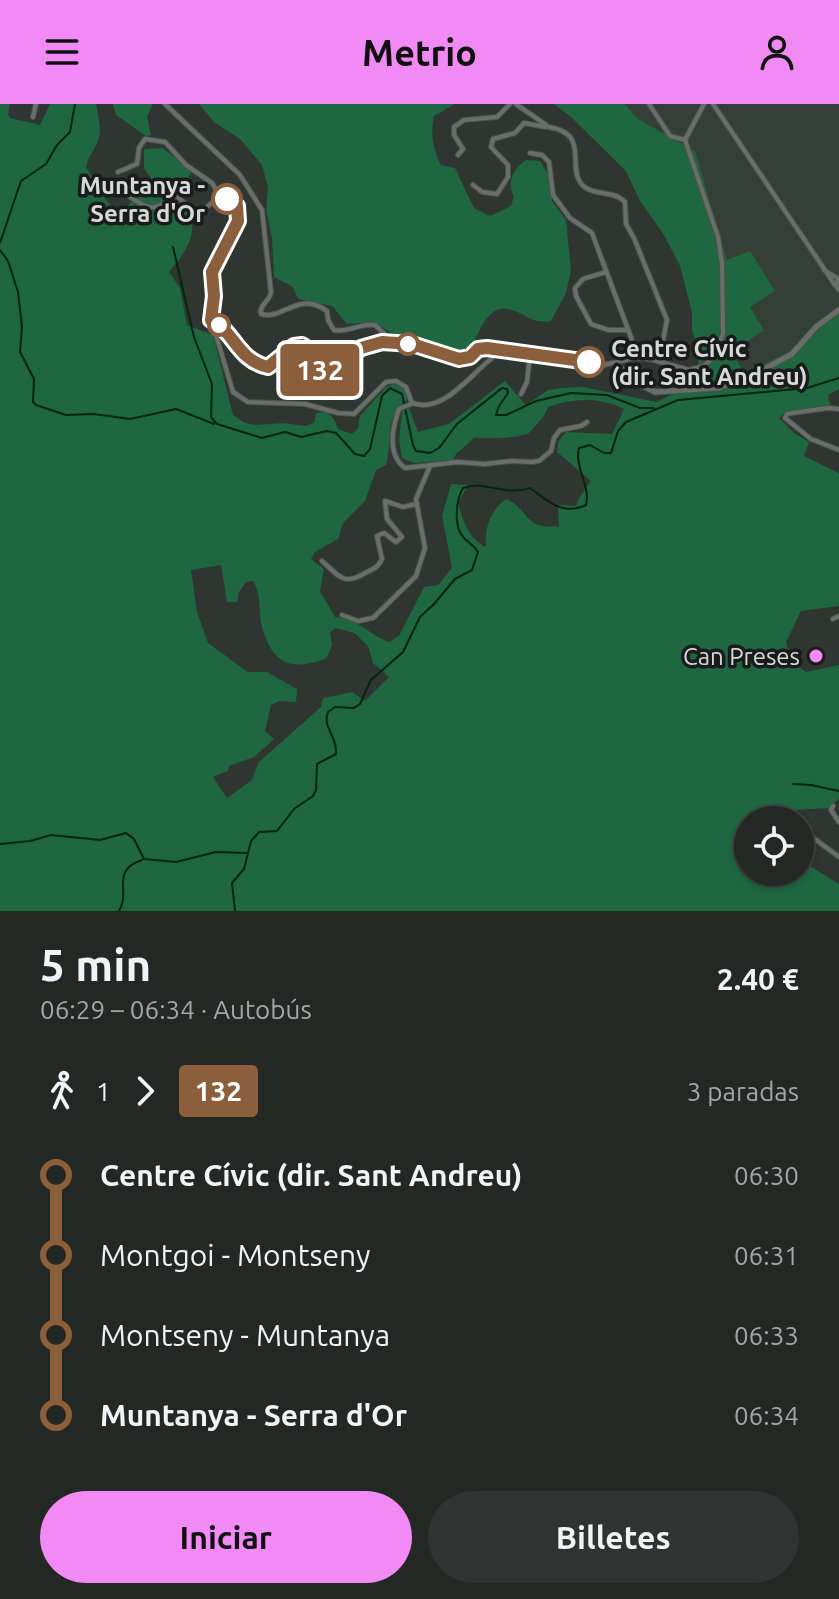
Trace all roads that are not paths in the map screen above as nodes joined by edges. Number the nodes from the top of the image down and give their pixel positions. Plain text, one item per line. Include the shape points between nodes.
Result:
1 (36, 104) edge
2 (165, 104) edge
3 (513, 104) edge
4 (649, 104) edge
5 (704, 104) edge
6 (713, 104) edge
7 (33, 117) dead end
8 (547, 126) junction
9 (685, 140) junction
10 (530, 153) dead end
11 (458, 155) dead end
12 (118, 172) dead end
13 (473, 185) dead end
14 (129, 196) dead end
15 (220, 196) junction
16 (606, 272) junction
17 (838, 284) edge
18 (839, 295) edge
19 (839, 310) edge
20 (211, 320) junction
21 (628, 330) junction
22 (392, 341) junction
23 (498, 352) junction
24 (530, 354) junction
25 (634, 358) junction
26 (663, 362) junction
27 (616, 364) junction
28 (521, 394) dead end
29 (412, 403) junction
30 (839, 409) edge
31 (587, 422) dead end
32 (839, 450) edge
33 (430, 466) junction
34 (416, 504) junction
35 (322, 561) dead end
36 (342, 615) dead end
37 (839, 809) edge
38 (839, 822) edge
39 (814, 838) edge
40 (839, 857) edge

1 - 7 street
2 - 22 street via 240,175 262,210 271,292 261,314 318,305 327,311 334,330 375,325
3 - 8 street
3 - 11 street via 497,117 464,120 454,127 463,149
4 - 9 street via 670,136
5 - 9 street
6 - 17 street via 820,266
8 - 13 street via 524,123 515,133 493,139 491,147 508,165 508,177 497,194
8 - 26 street via 566,134 574,145 583,186 613,193 625,202 626,224 667,320
9 - 26 street via 718,237 721,340 713,358 696,369
10 - 16 street via 549,162 556,202 592,233
12 - 15 street via 137,164 145,139 158,139 212,183
14 - 15 street via 152,208 163,206 172,195 199,212
15 - 20 street via 237,206 239,217 212,272
16 - 21 street
16 - 21 street via 583,279 576,296 591,324
17 - 18 street
19 - 27 street via 792,354 736,382 704,390 655,392
20 - 22 street via 244,355 268,367 298,345 305,346 316,368 324,370 361,348
20 - 29 street via 229,384 244,401 305,404 354,414 386,382 396,381 406,387
21 - 25 street
22 - 23 street via 459,359 478,349
23 - 24 street
23 - 29 street via 435,404
24 - 27 street
24 - 28 street
25 - 26 street
25 - 27 street
29 - 33 street via 399,409 392,454 405,468
30 - 32 street via 785,417 811,439
31 - 33 street via 560,430 551,451 539,461
33 - 34 street
34 - 35 street via 403,507 385,501 387,519 402,537 396,542 384,533 377,536 382,559 377,568 349,580
34 - 36 street via 425,548 416,576 373,618 358,621
37 - 38 street via 831,810
39 - 40 street

